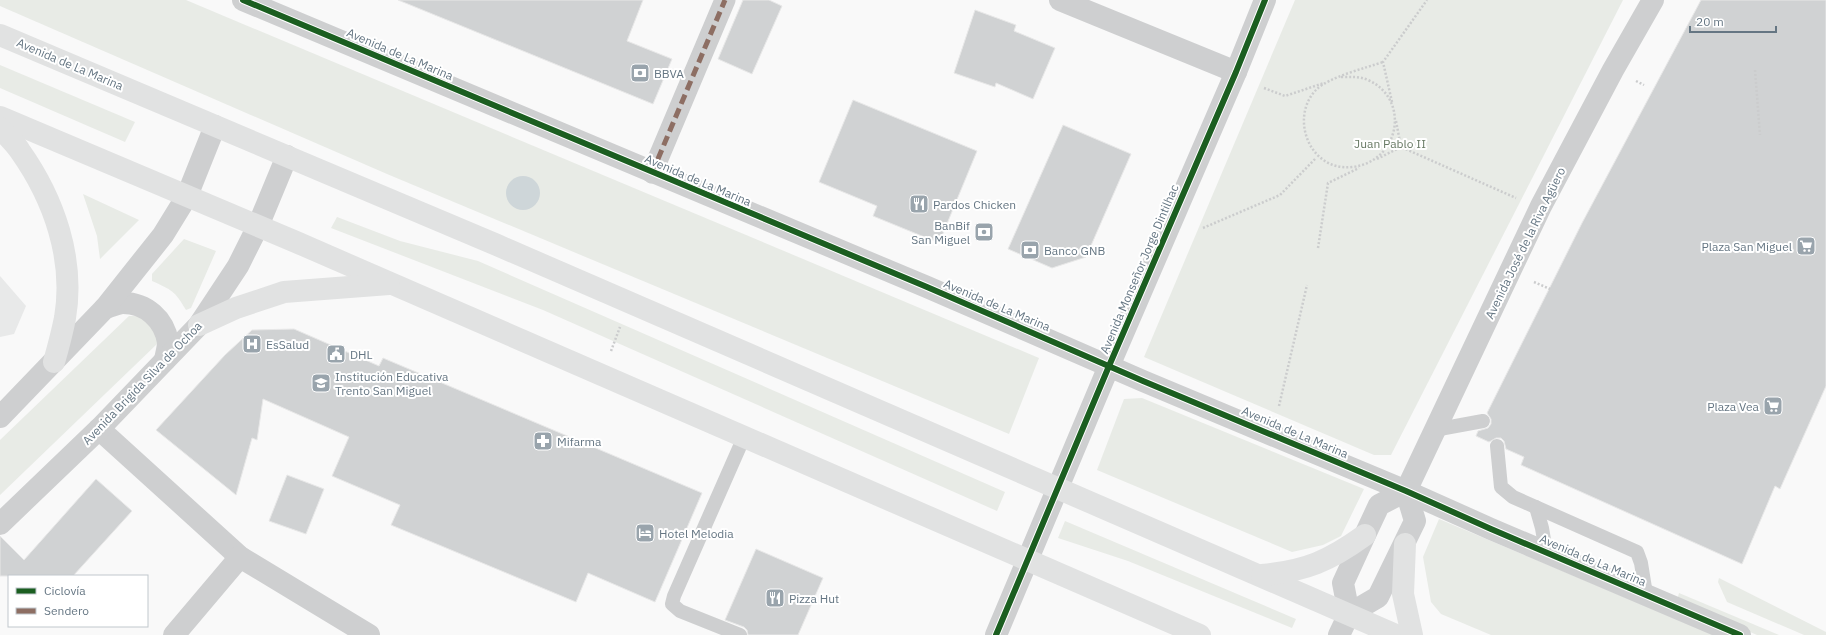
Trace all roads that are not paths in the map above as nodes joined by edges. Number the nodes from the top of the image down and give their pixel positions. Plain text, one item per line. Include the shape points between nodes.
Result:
1 (243, 0) edge
2 (725, 0) edge
3 (1060, 0) edge
4 (1265, 0) edge
5 (1653, 0) edge
6 (0, 34) edge
7 (1236, 72) junction
8 (0, 117) edge
9 (215, 126) junction
10 (0, 128) edge
11 (287, 156) junction
12 (652, 173) junction
13 (187, 196) junction
14 (258, 226) junction
15 (392, 284) junction
16 (106, 308) junction
17 (199, 325) junction
18 (165, 360) junction
19 (54, 362) junction
20 (1109, 366) junction
21 (0, 416) edge
22 (1483, 421) dead end
23 (99, 428) junction
24 (1434, 430) junction
25 (744, 437) junction
26 (1498, 446) dead end
27 (1058, 488) junction
28 (1406, 491) junction
29 (1536, 507) junction
30 (0, 524) edge
31 (1365, 535) junction
32 (1405, 544) junction
33 (1546, 552) junction
34 (240, 557) junction
35 (1028, 560) junction
36 (1261, 576) junction
37 (1646, 594) junction
38 (1349, 614) junction
39 (174, 635) edge
40 (369, 635) edge
41 (740, 635) edge
42 (996, 635) edge
43 (1200, 635) edge
44 (1339, 635) edge
45 (1396, 635) edge
46 (1412, 635) edge
47 (1740, 635) edge

1 - 12 street, Avenida de La Marina
2 - 12 street
3 - 7 street
4 - 7 street, Avenida Monseñor Jorge Dintilhac
5 - 24 street, Avenida José de la Riva Agüero via 1612,70 1541,206
6 - 9 main road, Avenida de La Marina
7 - 20 street, Avenida Monseñor Jorge Dintilhac
8 - 13 main road
9 - 11 main road, Avenida de La Marina
9 - 13 street
10 - 19 main road via 20,150 48,196 61,235 67,275 65,310
11 - 14 street, Avenida Brigida Silva de Ochoa
11 - 27 main road, Avenida de La Marina
12 - 20 street, Avenida de La Marina
13 - 14 main road
13 - 16 street via 163,235
14 - 15 main road
14 - 17 street, Avenida Brigida Silva de Ochoa via 238,266
15 - 17 main road via 284,292
15 - 25 main road
16 - 18 street via 122,303 133,304 153,313 164,327 168,343
16 - 19 street
17 - 18 street, Avenida Brigida Silva de Ochoa
18 - 23 street, Avenida Brigida Silva de Ochoa
19 - 21 street
20 - 27 street, Avenida Monseñor Jorge Dintilhac
20 - 28 street, Avenida de La Marina
22 - 24 lane
23 - 30 street, Avenida Brigida Silva de Ochoa
23 - 34 street
24 - 28 street, Avenida José de la Riva Agüero
25 - 35 main road
25 - 41 lane via 672,604 680,611
26 - 29 lane via 1501,487 1514,497
27 - 35 street, Avenida Monseñor Jorge Dintilhac
27 - 36 main road, Avenida de La Marina
28 - 31 street via 1379,505
28 - 32 street via 1416,521
28 - 33 street, Avenida de La Marina
29 - 33 lane
29 - 37 lane via 1637,552
31 - 36 main road via 1342,552 1316,564 1289,573
31 - 38 street via 1343,583
32 - 38 street via 1378,597
32 - 46 main road via 1403,594
33 - 37 street, Avenida de La Marina
34 - 39 street
34 - 40 street
35 - 42 street, Avenida Monseñor Jorge Dintilhac
35 - 43 main road
36 - 38 main road, Avenida de La Marina
37 - 47 street, Avenida de La Marina
38 - 44 street
38 - 45 main road, Avenida de La Marina

